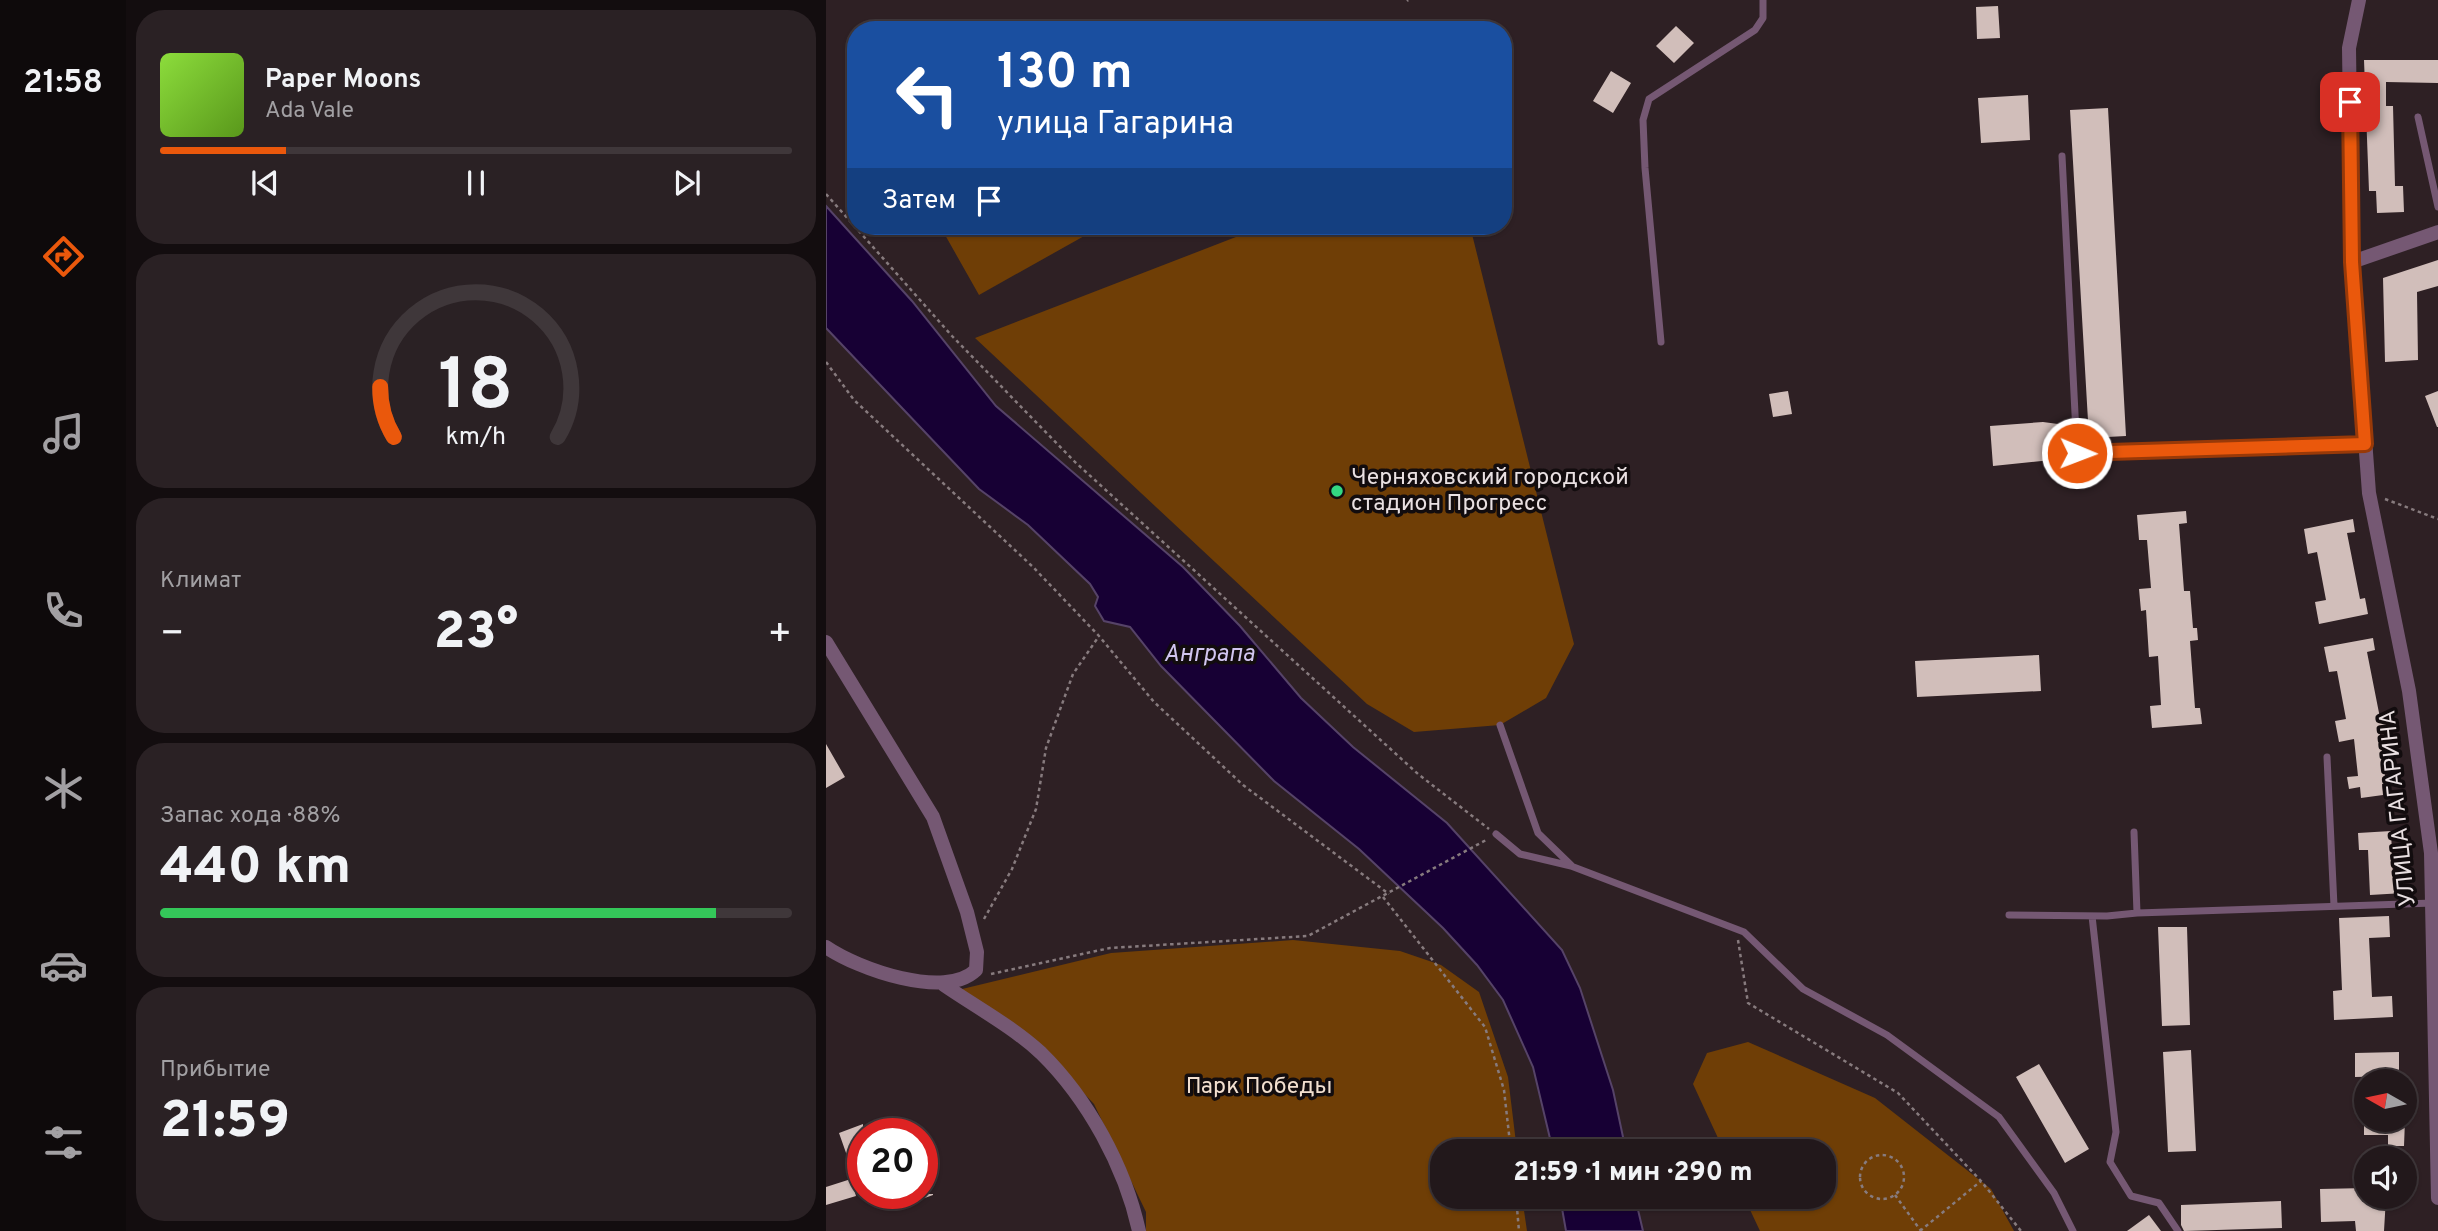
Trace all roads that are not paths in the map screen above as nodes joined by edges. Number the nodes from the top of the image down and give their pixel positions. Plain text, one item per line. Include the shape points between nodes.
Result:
1 (1763, 0) edge
2 (2359, 0) edge
3 (2418, 117) dead end
4 (2062, 156) dead end
5 (2438, 207) edge
6 (2438, 232) edge
7 (2352, 262) junction
8 (1661, 342) dead end
9 (2365, 444) junction
10 (826, 642) edge
11 (1500, 725) dead end
12 (2327, 757) dead end
13 (2134, 832) dead end
14 (1496, 834) road end
15 (1571, 866) junction
16 (2434, 902) junction
17 (2334, 906) junction
18 (2137, 913) junction
19 (2009, 915) dead end
20 (2092, 916) junction
21 (826, 947) edge
22 (944, 985) junction
23 (2435, 1011) edge
24 (2438, 1198) edge
25 (1139, 1231) edge
26 (2073, 1231) edge
27 (2178, 1231) edge

1 - 8 lane via 1763,18 1755,30 1649,99 1643,120 1645,168
2 - 7 street, УЛИЦА ГАГАРИНА via 2349,48
3 - 5 lane
4 - 9 lane via 2077,453
6 - 7 street
7 - 9 street, УЛИЦА ГАГАРИНА
9 - 16 street, УЛИЦА ГАГАРИНА via 2369,493 2409,691
10 - 22 street via 933,817 977,952 976,970 967,979
11 - 15 lane via 1538,833
12 - 17 lane
13 - 18 lane
14 - 15 lane via 1520,854
15 - 26 lane via 1744,932 1804,989 1887,1035 1999,1117 2054,1193
16 - 17 lane
16 - 23 street, УЛИЦА ГАГАРИНА
17 - 18 lane
18 - 20 lane
19 - 20 lane
20 - 27 lane via 2116,1132 2110,1162 2132,1196 2159,1203
21 - 22 street via 900,978
22 - 25 street via 1040,1052 1081,1097 1119,1174
23 - 24 street, УЛИЦА ГАГАРИНА

